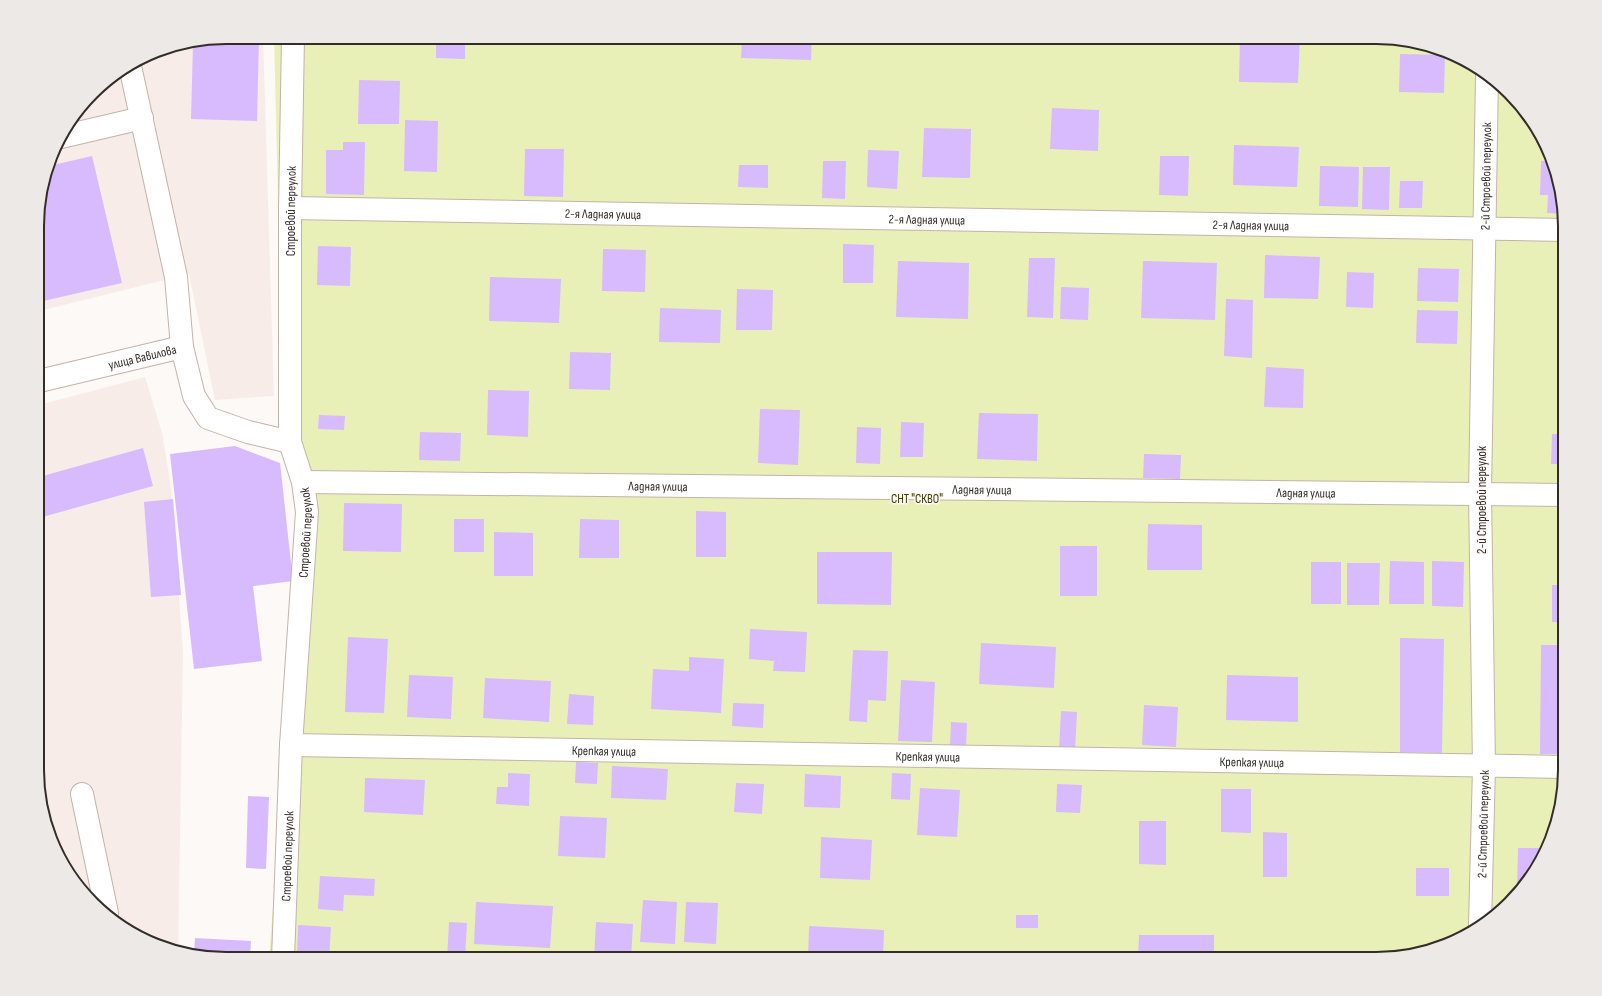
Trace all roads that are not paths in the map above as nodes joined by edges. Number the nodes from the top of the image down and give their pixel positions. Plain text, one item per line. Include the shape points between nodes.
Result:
1 (293, 44) edge
2 (131, 71) edge
3 (1487, 82) edge
4 (142, 118) junction
5 (68, 135) edge
6 (290, 208) junction
7 (1484, 228) junction
8 (1558, 230) edge
9 (182, 347) junction
10 (44, 380) edge
11 (290, 442) junction
12 (303, 482) junction
13 (1480, 493) junction
14 (1558, 495) edge
15 (291, 745) junction
16 (1484, 766) junction
17 (1558, 767) edge
18 (82, 794) dead end
19 (106, 907) edge
20 (1480, 919) edge
21 (283, 952) edge

1 - 6 street, Строевой переулок
2 - 4 street
3 - 7 street, 2-й Строевой переулок
4 - 5 street
4 - 9 street via 176,277
6 - 7 street, 2-я Ладная улица
6 - 11 street, Строевой переулок
7 - 8 street, 2-я Ладная улица
7 - 13 street, 2-й Строевой переулок
9 - 10 street, улица Вавилова
9 - 11 street, улица Вавилова via 194,396 208,418 248,432
11 - 12 street, Строевой переулок
12 - 13 street, Ладная улица
12 - 15 street, Строевой переулок via 307,512
13 - 14 street, Ладная улица
13 - 16 street, 2-й Строевой переулок
15 - 16 street, Крепкая улица
15 - 21 street, Строевой переулок
16 - 17 street, Крепкая улица
16 - 20 street, 2-й Строевой переулок
18 - 19 street

